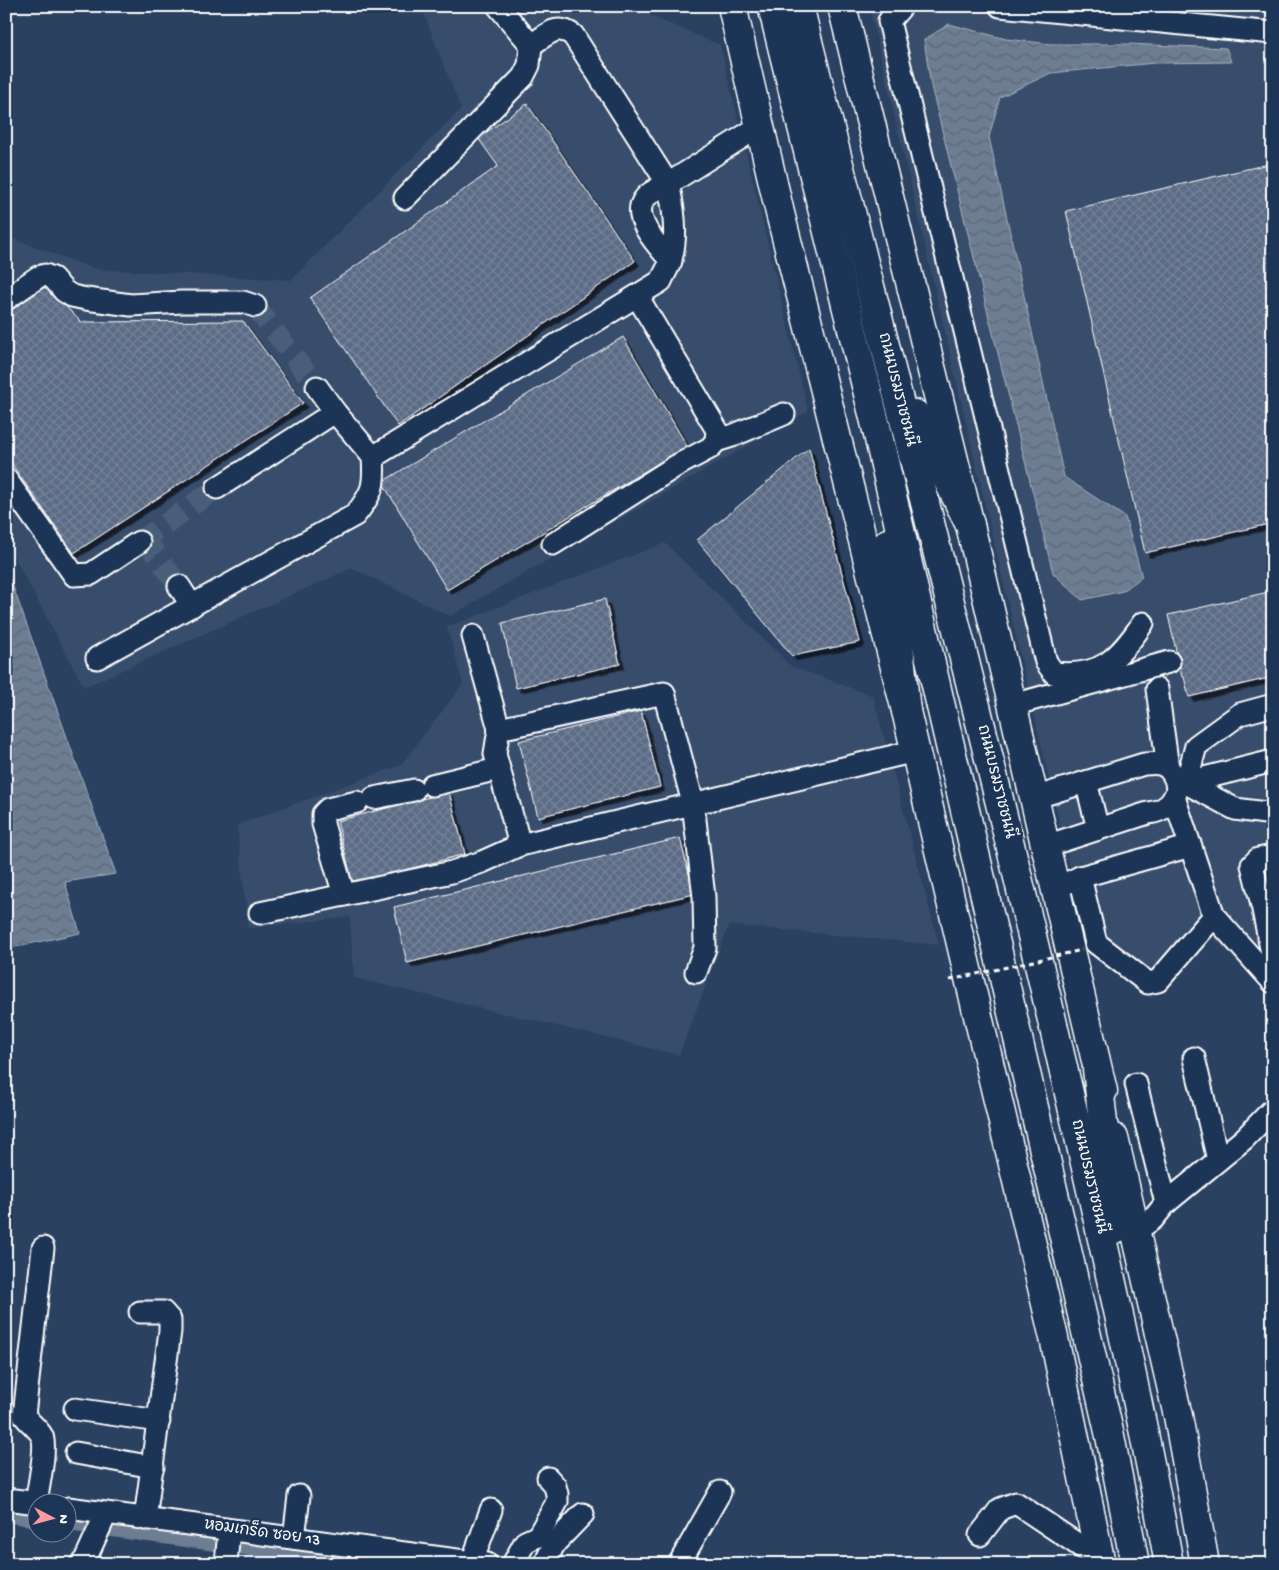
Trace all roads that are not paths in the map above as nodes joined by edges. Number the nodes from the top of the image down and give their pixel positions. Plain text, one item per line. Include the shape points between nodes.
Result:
1 (498, 6) edge
2 (732, 6) edge
3 (772, 6) edge
4 (799, 6) edge
5 (842, 6) edge
6 (902, 6) edge
7 (1000, 6) edge
8 (1273, 33) edge
9 (530, 45) junction
10 (760, 126) junction
11 (668, 184) junction
12 (405, 198) dead end
13 (671, 261) junction
14 (637, 296) junction
15 (6, 299) edge
16 (255, 306) tunnel mouth
17 (890, 364) junction
18 (317, 388) tunnel mouth
19 (335, 412) junction
20 (784, 414) dead end
21 (874, 422) junction
22 (716, 441) junction
23 (373, 457) junction
24 (6, 479) edge
25 (217, 488) tunnel mouth
26 (970, 525) junction
27 (139, 542) tunnel mouth
28 (553, 544) dead end
29 (179, 586) tunnel mouth
30 (192, 606) junction
31 (1143, 623) dead end
32 (473, 636) dead end
33 (97, 658) dead end
34 (1169, 662) dead end
35 (1157, 690) dead end
36 (1012, 705) junction
37 (1273, 705) edge
38 (906, 711) junction
39 (499, 729) junction
40 (915, 751) junction
41 (1273, 761) edge
42 (498, 769) junction
43 (1086, 782) junction
44 (1177, 783) junction
45 (1034, 798) junction
46 (692, 803) junction
47 (1273, 814) edge
48 (1098, 829) junction
49 (520, 845) junction
50 (1046, 846) junction
51 (1191, 846) junction
52 (1273, 856) edge
53 (1080, 877) junction
54 (1056, 888) junction
55 (344, 895) junction
56 (1267, 904) edge
57 (260, 913) dead end
58 (1214, 916) junction
59 (1273, 956) edge
60 (696, 972) dead end
61 (1273, 982) edge
62 (1194, 1058) dead end
63 (1097, 1069) junction
64 (1136, 1084) dead end
65 (1273, 1109) edge
66 (1218, 1160) junction
67 (1166, 1203) junction
68 (1136, 1231) junction
69 (43, 1248) dead end
70 (140, 1312) dead end
71 (1129, 1360) junction
72 (75, 1409) dead end
73 (15, 1414) edge
74 (159, 1421) junction
75 (76, 1453) dead end
76 (153, 1467) junction
77 (548, 1478) dead end
78 (38, 1492) edge
79 (720, 1492) dead end
80 (299, 1496) dead end
81 (6, 1499) edge
82 (28, 1502) edge
83 (491, 1510) dead end
84 (78, 1513) edge
85 (583, 1514) dead end
86 (145, 1519) junction
87 (102, 1524) junction
88 (980, 1535) dead end
89 (294, 1538) junction
90 (227, 1547) edge
91 (1101, 1562) edge
92 (479, 1563) edge
93 (81, 1564) edge
94 (513, 1564) edge
95 (545, 1564) edge
96 (679, 1564) edge
97 (1135, 1564) edge
98 (1169, 1564) edge
99 (1205, 1564) edge

1 - 9 street
2 - 10 main road
3 - 21 main road, ถนนบรมราชชนนี
4 - 17 main road, ถนนบรมราชชนนี
5 - 26 main road
6 - 31 street via 889,22 1046,662 1054,673 1071,675 1104,666 1128,644
7 - 8 street
9 - 11 street via 557,28 566,29 574,35
9 - 12 street via 529,65 523,78
10 - 11 street
10 - 38 main road
11 - 13 street via 675,243
11 - 13 street via 648,195 642,202 641,211 644,226
13 - 14 street via 661,281
14 - 22 street via 717,430
14 - 23 street
15 - 16 street via 45,275 53,278 72,296 86,299 131,304 243,302
17 - 26 main road
17 - 71 main road, ถนนบรมราชชนนี via 1034,941
18 - 19 street
19 - 23 street
19 - 25 street
20 - 22 street
21 - 38 main road
21 - 97 main road, ถนนบรมราชชนนี via 1087,1336
22 - 28 street via 710,448
23 - 30 street via 374,477 369,498 355,515
24 - 27 street via 74,575 91,574
26 - 36 main road
29 - 30 street
30 - 33 street
32 - 39 street
34 - 36 street
35 - 44 street
36 - 45 main road
37 - 44 street via 1240,714 1196,746
38 - 40 main road
39 - 42 street via 495,754
39 - 46 street via 664,692
40 - 46 street
40 - 91 main road via 1054,1338
41 - 44 street
42 - 49 street
42 - 55 street via 328,809 323,814 323,824
43 - 44 street via 1144,764 1158,763
43 - 45 street
43 - 48 street
44 - 47 street via 1235,810
44 - 48 street via 1166,807 1158,812
44 - 51 street
45 - 50 main road
46 - 49 street
46 - 60 street via 704,897 705,948
48 - 50 street
49 - 55 street via 452,872
50 - 54 main road
51 - 53 street
51 - 58 street
52 - 56 street via 1258,859 1252,865
53 - 54 street
53 - 58 street via 1096,943 1148,983 1158,981
54 - 63 main road
55 - 57 street
56 - 59 street
58 - 61 street
62 - 66 street
63 - 68 main road
63 - 71 main road
64 - 67 street
65 - 66 street
66 - 67 street
67 - 68 street via 1153,1219
68 - 99 main road via 1178,1416
69 - 73 street
70 - 74 street via 163,1312 170,1320
71 - 98 main road, ถนนบรมราชชนนี
72 - 74 street
73 - 78 street via 38,1429 43,1438
74 - 76 street
75 - 76 street
76 - 86 street
77 - 94 street via 555,1486 557,1502 538,1536 525,1542
79 - 96 street
80 - 89 street
81 - 82 street
83 - 92 street
84 - 87 street, หอมเกร็ด ซอย 13
85 - 95 street via 554,1544
86 - 87 street, หอมเกร็ด ซอย 13
86 - 90 street, หอมเกร็ด ซอย 13
87 - 93 street
88 - 91 street via 1000,1509 1016,1503
89 - 90 street, หอมเกร็ด ซอย 13
89 - 92 street, หอมเกร็ด ซอย 13

